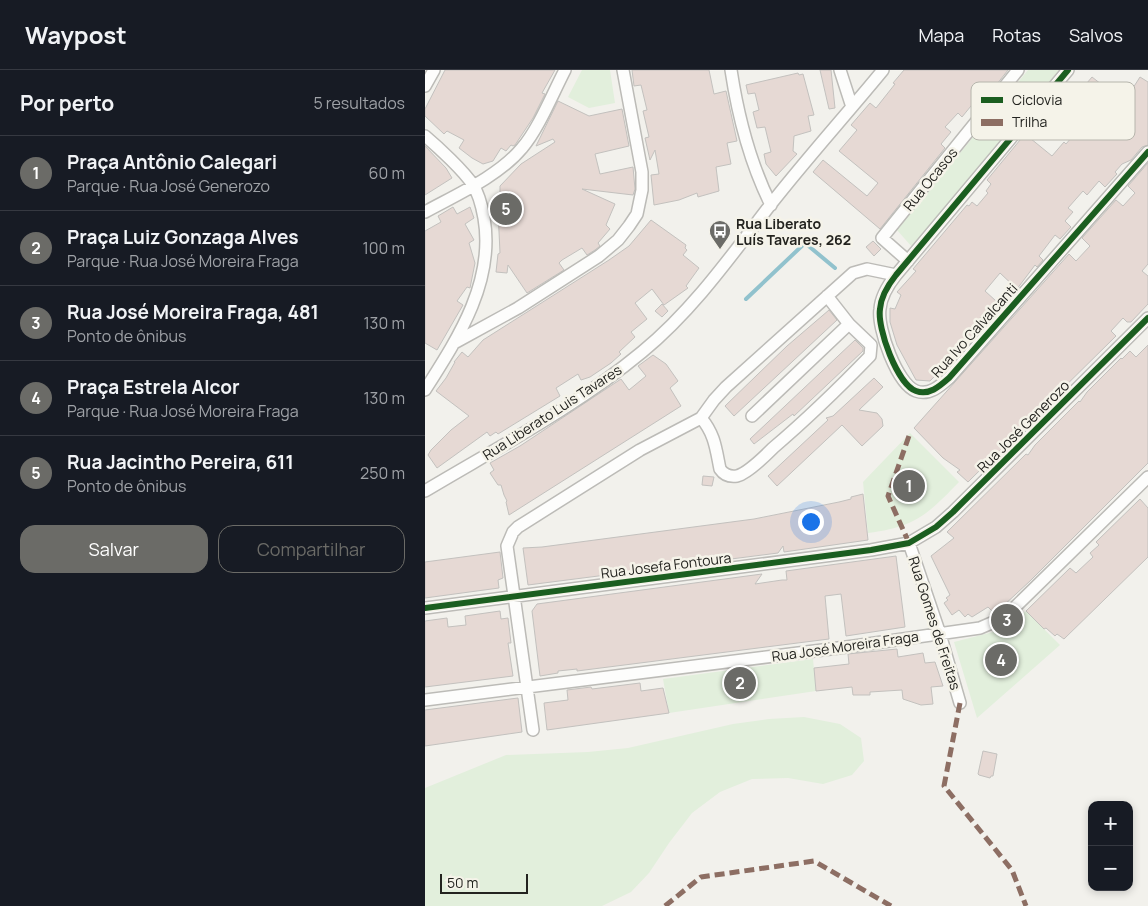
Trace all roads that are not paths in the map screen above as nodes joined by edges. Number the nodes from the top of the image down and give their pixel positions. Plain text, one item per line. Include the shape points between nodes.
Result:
1 (433, 70) edge
2 (565, 70) edge
3 (623, 70) edge
4 (731, 70) edge
5 (840, 70) edge
6 (883, 70) edge
7 (1018, 70) edge
8 (1068, 70) edge
9 (1008, 82) edge
10 (1058, 82) edge
11 (425, 86) edge
12 (852, 107) junction
13 (971, 128) edge
14 (425, 136) edge
15 (1009, 140) edge
16 (1148, 152) edge
17 (473, 186) junction
18 (771, 205) junction
19 (425, 212) edge
20 (908, 261) junction
21 (896, 274) junction
22 (827, 296) junction
23 (1148, 318) edge
24 (849, 324) junction
25 (456, 342) junction
26 (425, 390) edge
27 (752, 416) dead end
28 (701, 418) junction
29 (1148, 477) edge
30 (425, 491) edge
31 (909, 543) junction
32 (515, 596) junction
33 (425, 608) edge
34 (940, 634) junction
35 (527, 687) junction
36 (425, 700) edge
37 (961, 703) dead end
38 (533, 730) dead end

1 - 11 street
2 - 17 street via 523,147 509,162
3 - 25 street via 642,172 637,214 618,240 599,256 518,308
4 - 18 street via 751,154
5 - 12 street
6 - 12 street, Rua Liberato Luis Tavares
7 - 9 street, Rua Ocasos
8 - 10 street, Rua Ivo Calvalcanti
12 - 18 street, Rua Liberato Luis Tavares
13 - 20 street, Rua Ocasos via 882,238
14 - 17 street
15 - 20 street, Rua Ivo Calvalcanti
16 - 21 street, Rua Ivo Calvalcanti via 955,372 932,391 916,391 909,386 887,348 879,310
17 - 19 street
17 - 25 street via 483,210 486,258 474,303
18 - 30 street, Rua Liberato Luis Tavares via 699,296 643,351 571,403
20 - 21 street, Rua Ivo Calvalcanti
21 - 22 street via 859,271
22 - 24 street
22 - 28 street via 726,387
23 - 31 street, Rua José Generozo via 953,512
24 - 27 street
24 - 28 street via 871,345 870,356 823,404 745,472 737,476 723,474 713,436
25 - 26 street
28 - 32 street via 640,450 518,527 507,546
29 - 34 street, Rua José Moreira Fraga via 1011,612 980,628
31 - 32 street, Rua Josefa Fontoura via 833,556
31 - 34 street, Rua Gomes de Freitas
32 - 33 street, Rua Josefa Fontoura
32 - 35 street
34 - 35 street, Rua José Moreira Fraga
34 - 37 street, Rua Gomes de Freitas
35 - 36 street, Rua José Moreira Fraga
35 - 38 street

